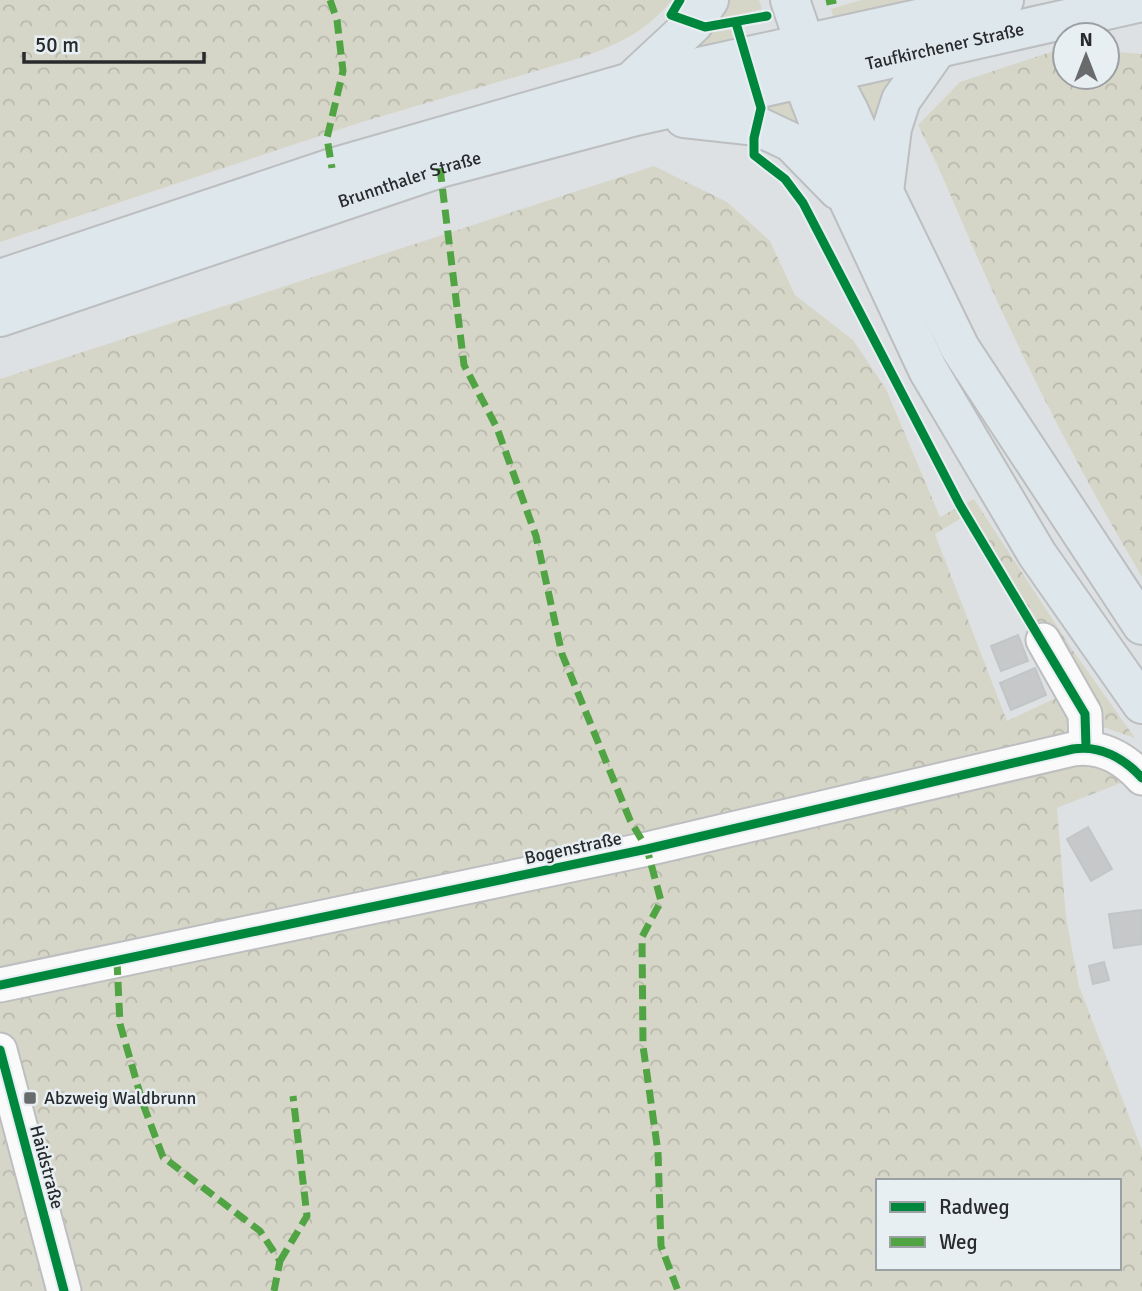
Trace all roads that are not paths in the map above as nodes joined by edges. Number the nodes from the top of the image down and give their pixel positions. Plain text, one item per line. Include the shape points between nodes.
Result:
1 (709, 0) edge
2 (790, 0) edge
3 (1004, 0) edge
4 (1142, 2) edge
5 (937, 49) junction
6 (812, 65) junction
7 (634, 99) junction
8 (866, 196) junction
9 (0, 279) edge
10 (0, 317) edge
11 (1142, 625) edge
12 (1043, 640) dead end
13 (1142, 704) edge
14 (1086, 747) junction
15 (1142, 778) edge
16 (0, 985) edge
17 (0, 1050) edge
18 (64, 1291) edge

1 - 7 main road via 657,61
2 - 6 main road
3 - 6 main road, Taufkirchener Straße
4 - 5 main road, Taufkirchener Straße
5 - 6 main road, Taufkirchener Straße
5 - 8 main road via 901,100
6 - 7 main road, Brunnthaler Straße
6 - 8 main road
7 - 8 main road via 757,126 791,142
7 - 9 main road, Brunnthaler Straße via 332,168
7 - 10 main road, Brunnthaler Straße
8 - 11 main road
8 - 13 main road via 928,370 970,446 1083,623
12 - 14 street via 1085,714
14 - 15 street via 1130,765
14 - 16 street, Bogenstraße via 647,849
17 - 18 street, Haidstraße

